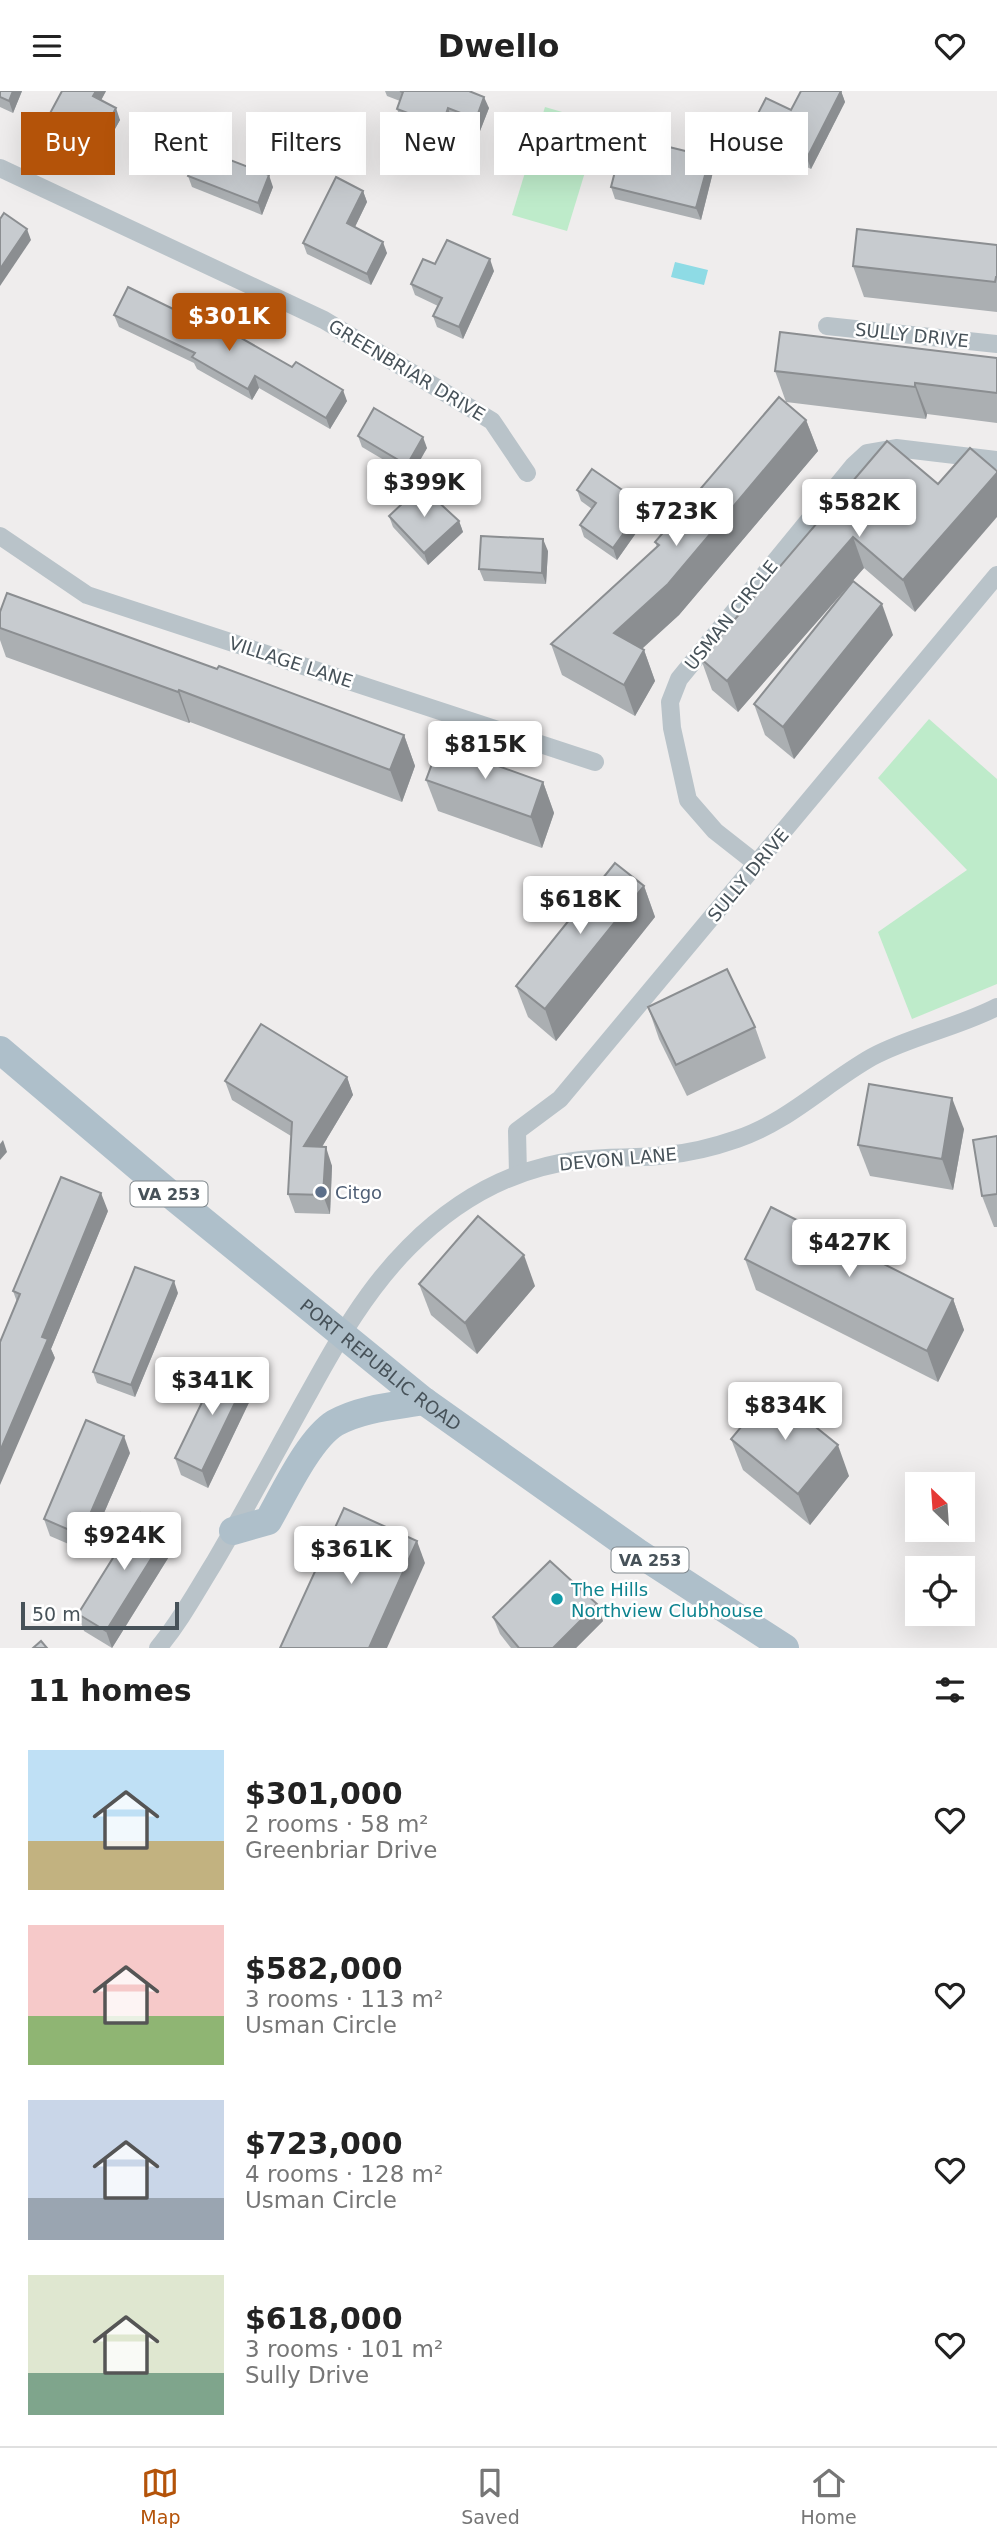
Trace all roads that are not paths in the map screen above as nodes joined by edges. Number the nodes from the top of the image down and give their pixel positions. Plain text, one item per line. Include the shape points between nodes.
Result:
1 (0, 168) edge
2 (827, 326) dead end
3 (997, 344) edge
4 (997, 460) edge
5 (527, 473) dead end
6 (0, 536) edge
7 (997, 575) edge
8 (595, 762) dead end
9 (757, 864) junction
10 (997, 1007) edge
11 (0, 1050) edge
12 (518, 1174) junction
13 (341, 1334) junction
14 (425, 1401) junction
15 (233, 1531) junction
16 (158, 1648) edge
17 (785, 1648) edge

1 - 5 street, GREENBRIAR DRIVE via 324,320 492,421
2 - 3 street, SULLY DRIVE
4 - 9 street, USMAN CIRCLE via 896,448 867,453 679,679 670,702 671,728 688,800 715,831
6 - 8 street, VILLAGE LANE via 87,595
7 - 9 street, SULLY DRIVE
9 - 12 street, SULLY DRIVE via 560,1098 517,1131
10 - 12 street, DEVON LANE via 873,1056 782,1118 740,1138 663,1156 583,1159
11 - 13 main road, PORT REPUBLIC ROAD / VA 253
12 - 13 street, DEVON LANE via 466,1201 430,1228 407,1249
13 - 14 main road, PORT REPUBLIC ROAD / VA 253
13 - 15 street, DEVON LANE
14 - 15 main road via 356,1414 334,1424 317,1439 268,1521
14 - 17 main road, PORT REPUBLIC ROAD / VA 253 via 615,1537
15 - 16 street, DEVON LANE

